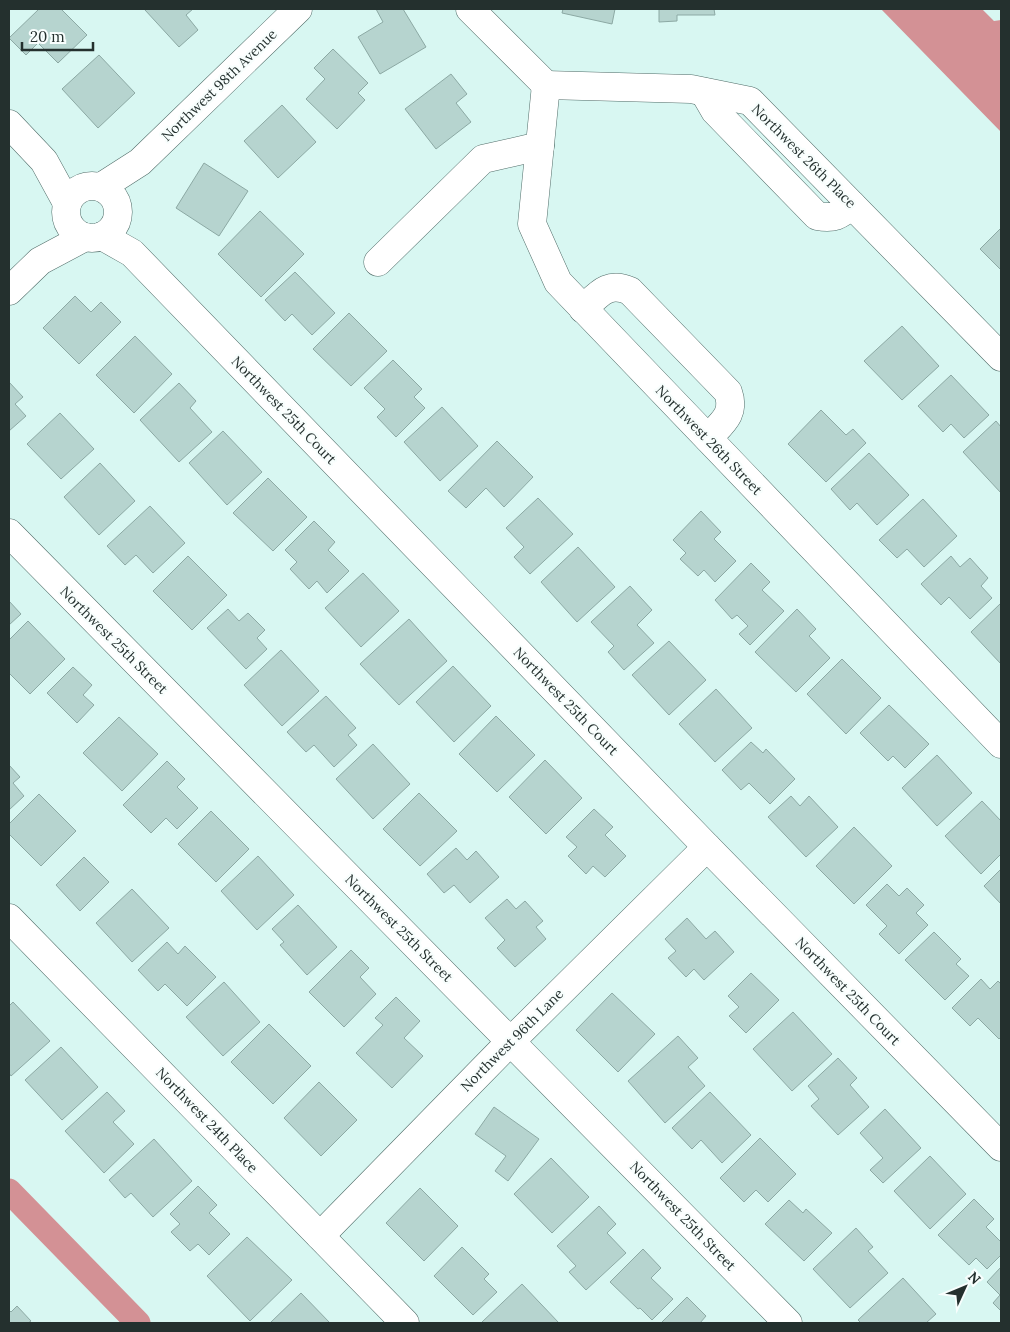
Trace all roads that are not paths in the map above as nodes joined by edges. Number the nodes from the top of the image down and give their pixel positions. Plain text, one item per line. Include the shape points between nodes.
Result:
1 (470, 9) edge
2 (289, 12) edge
3 (546, 85) junction
4 (9, 124) edge
5 (540, 146) junction
6 (93, 210) junction
7 (378, 262) dead end
8 (9, 291) edge
9 (583, 308) junction
10 (1001, 357) edge
11 (708, 438) junction
12 (9, 533) edge
13 (1001, 744) edge
14 (707, 846) junction
15 (9, 918) edge
16 (511, 1041) junction
17 (1001, 1147) edge
18 (320, 1236) junction
19 (405, 1323) edge
20 (788, 1323) edge

1 - 3 street
2 - 6 street, Northwest 98th Avenue
3 - 5 street, Northwest 26th Street
3 - 10 street, Northwest 26th Place via 691,89 750,101
4 - 6 street
5 - 7 street via 483,159
5 - 9 street, Northwest 26th Street via 532,224 558,282
6 - 8 street
6 - 14 street, Northwest 25th Court
9 - 11 street, Northwest 26th Street
9 - 11 street via 611,287 630,291 728,392 732,402 729,414
11 - 13 street, Northwest 26th Street
12 - 16 street, Northwest 25th Street
14 - 16 street, Northwest 96th Lane
14 - 17 street, Northwest 25th Court
15 - 18 street, Northwest 24th Place
16 - 18 street, Northwest 96th Lane
16 - 20 street, Northwest 25th Street
18 - 19 street, Northwest 24th Place

